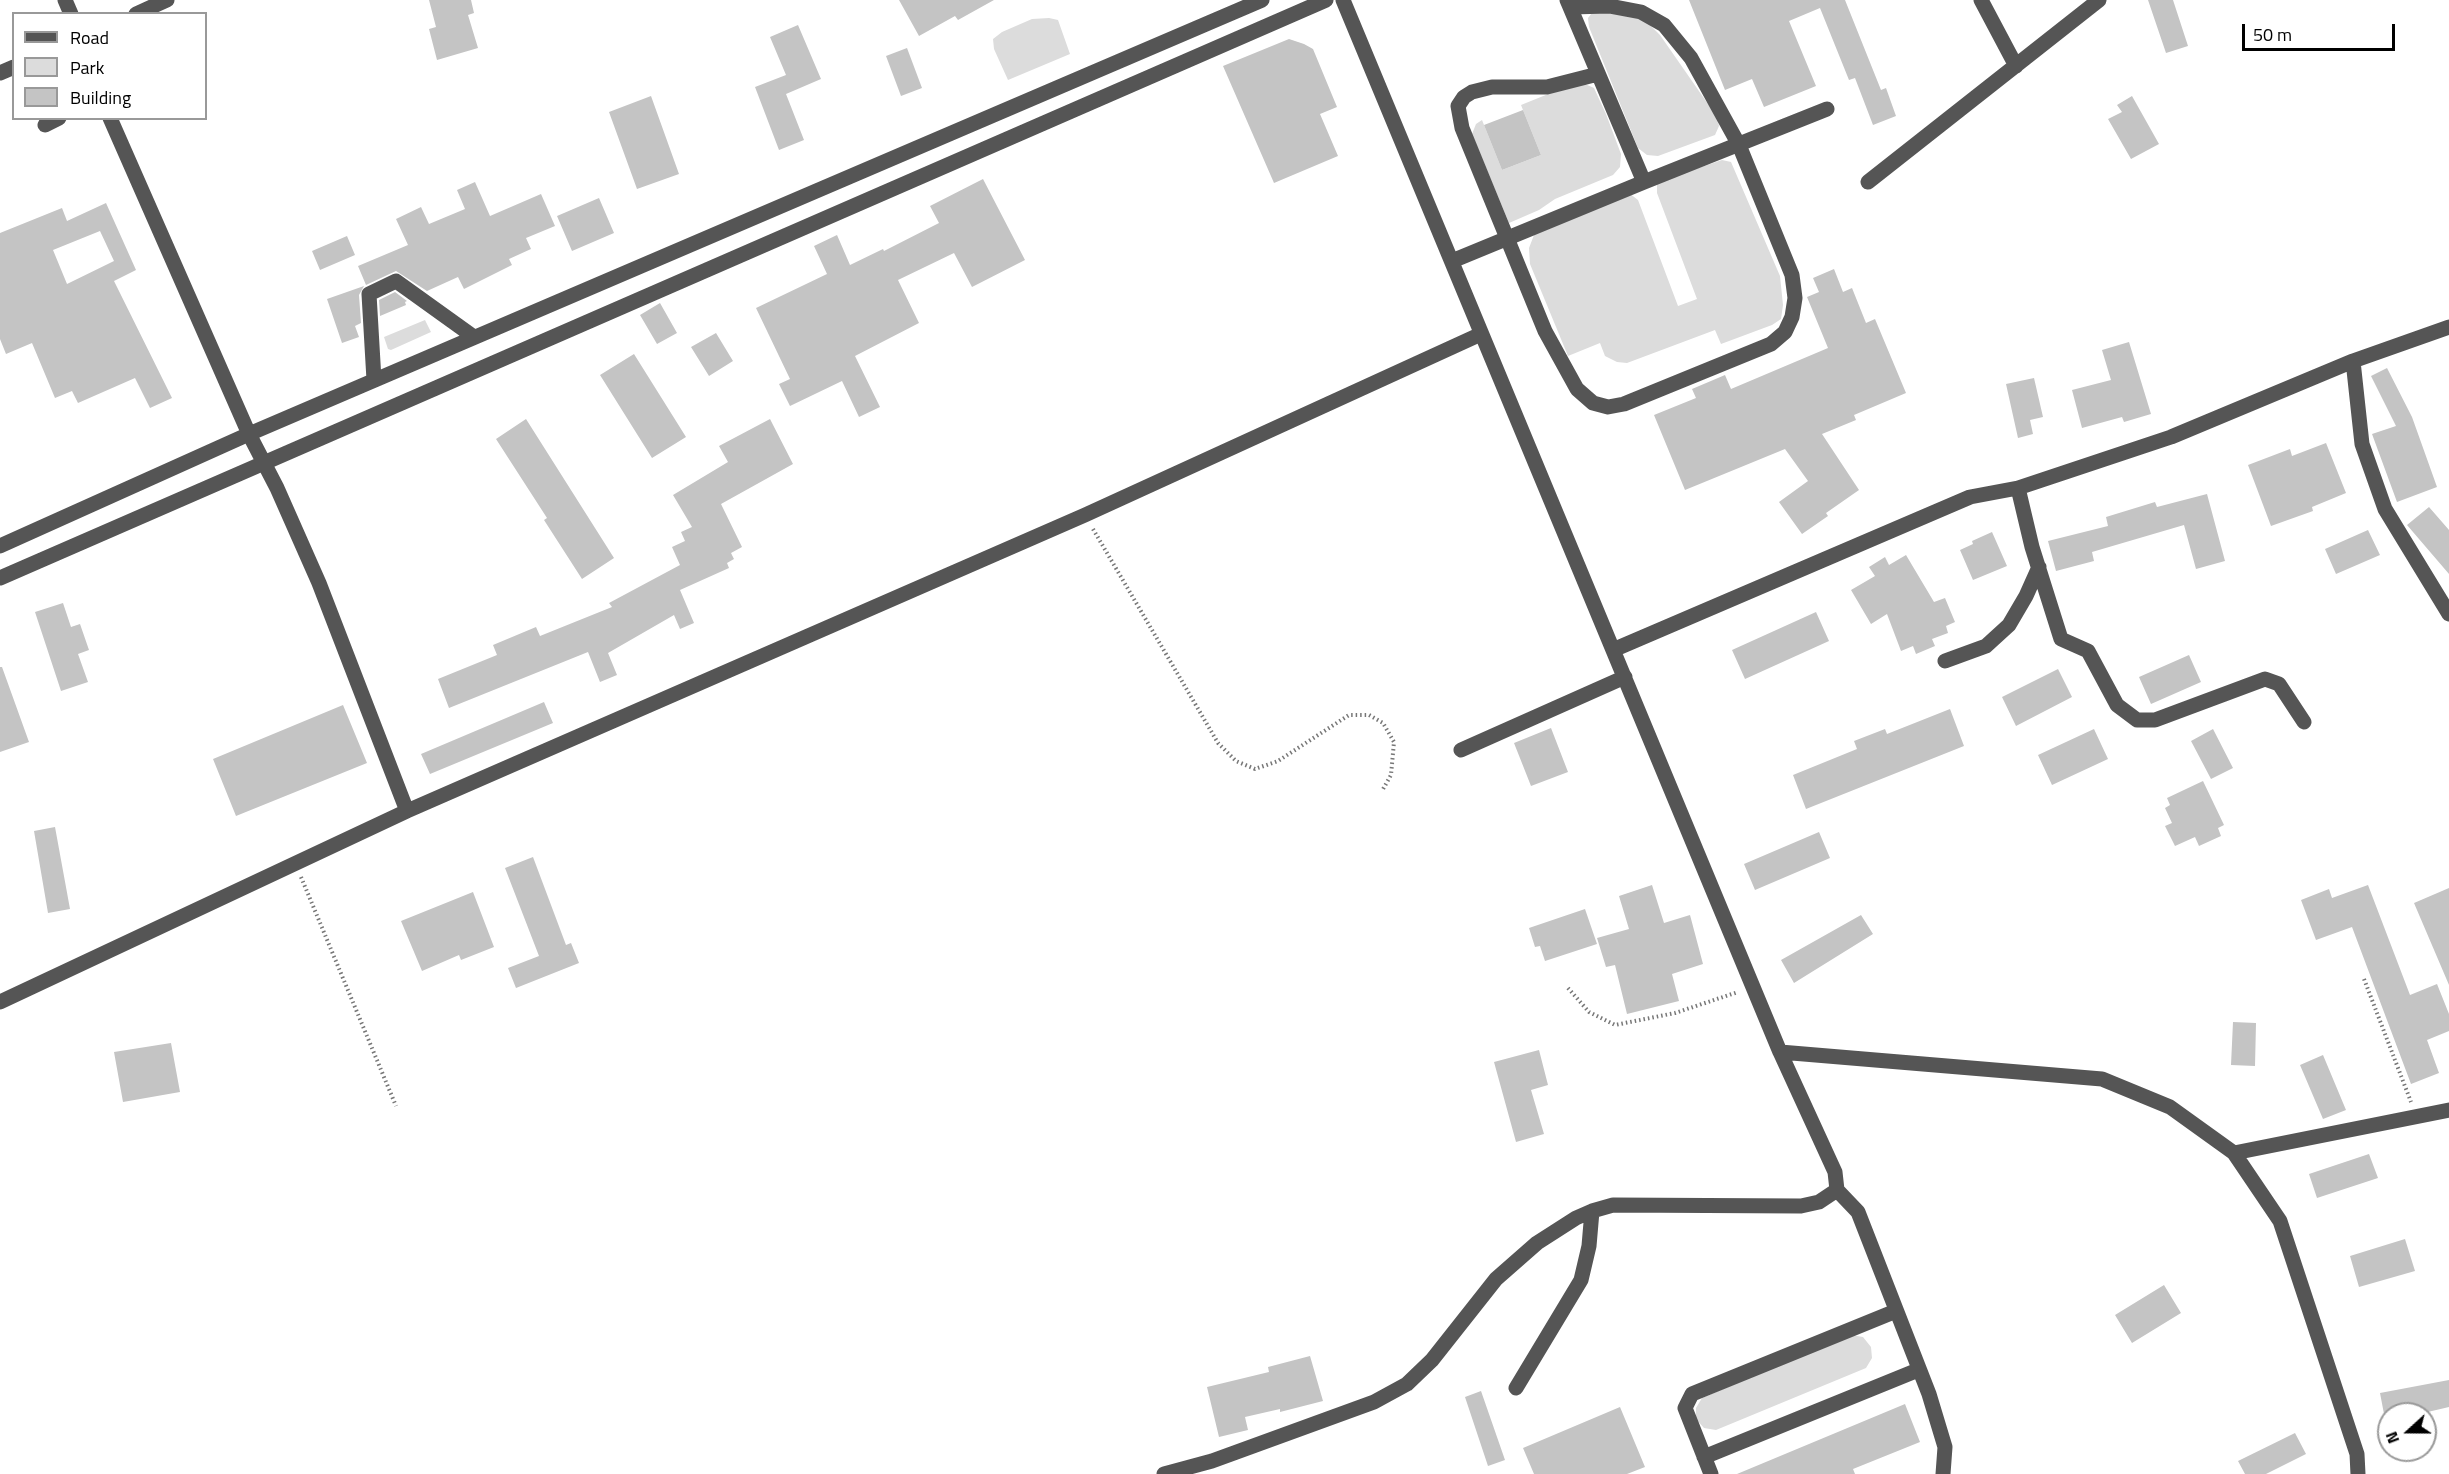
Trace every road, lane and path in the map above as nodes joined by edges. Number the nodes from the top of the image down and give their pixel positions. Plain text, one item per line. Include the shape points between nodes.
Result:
1 (167, 0) edge
2 (1262, 0) edge
3 (1326, 0) edge
4 (1343, 0) edge
5 (1981, 0) edge
6 (2098, 0) edge
7 (1569, 3) edge
8 (140, 12) edge
9 (2016, 66) junction
10 (1598, 74) junction
11 (1827, 109) dead end
12 (111, 120) edge
13 (1739, 145) junction
14 (1644, 182) junction
15 (1868, 182) dead end
16 (1506, 239) junction
17 (1452, 261) junction
18 (2449, 327) edge
19 (1481, 334) junction
20 (474, 338) junction
21 (2353, 361) junction
22 (374, 380) junction
23 (249, 434) junction
24 (263, 463) junction
25 (2018, 488) junction
26 (1085, 515) junction
27 (0, 546) edge
28 (2038, 567) junction
29 (0, 578) edge
30 (2449, 614) edge
31 (1613, 650) junction
32 (1945, 661) dead end
33 (1625, 677) junction
34 (2304, 722) dead end
35 (1461, 750) dead end
36 (1383, 791) dead end
37 (407, 811) junction
38 (295, 863) junction
39 (2364, 979) dead end
40 (1568, 988) dead end
41 (1754, 988) junction
42 (0, 1002) edge
43 (1780, 1052) junction
44 (396, 1106) dead end
45 (2449, 1110) edge
46 (2417, 1117) junction
47 (2234, 1153) junction
48 (1837, 1190) junction
49 (1592, 1211) junction
50 (1896, 1311) junction
51 (1918, 1370) junction
52 (1516, 1388) dead end
53 (1704, 1457) junction
54 (1164, 1474) edge
55 (1711, 1474) edge
56 (1943, 1474) edge
57 (2358, 1474) edge

1 - 8 street
2 - 20 street
3 - 24 street
4 - 17 street
5 - 9 street
6 - 9 street
7 - 10 street
7 - 13 street via 1641,12 1664,24 1691,58
9 - 15 street
10 - 14 street
10 - 16 street via 1548,87 1492,87 1472,92 1458,106 1462,128
11 - 13 street
12 - 23 street
13 - 14 street
13 - 16 street via 1792,275 1792,317 1785,332 1772,344 1635,400 1608,407 1593,403 1578,389 1545,331
14 - 16 street
16 - 17 street
17 - 19 street
18 - 21 street
19 - 26 street
19 - 31 street
20 - 22 street
20 - 22 street via 396,281 369,294
21 - 25 street via 2171,437
21 - 30 street via 2362,444 2385,509
22 - 23 street
23 - 24 street
23 - 27 street
24 - 29 street
24 - 37 street via 319,583
25 - 28 street
25 - 31 street via 1970,497
26 - 36 path via 1218,743 1236,761 1255,770 1278,761 1348,715 1369,715 1383,723 1394,742 1390,775
26 - 37 street
28 - 32 street via 2009,625 1986,646
28 - 34 street via 2061,639 2088,651 2117,705 2137,720 2155,720 2265,679 2279,684
31 - 33 street
33 - 35 street
33 - 41 street
37 - 38 street
38 - 42 street
38 - 44 path
39 - 46 path
40 - 41 path via 1588,1012 1615,1024 1675,1012
41 - 43 street
43 - 47 street via 2102,1079 2170,1107
43 - 48 street via 1835,1172
45 - 46 street
46 - 47 street
47 - 57 street via 2280,1221 2357,1454
48 - 49 street via 1819,1202 1801,1206 1613,1205
48 - 50 street via 1858,1212
49 - 52 street via 1581,1280
49 - 54 street via 1537,1243 1496,1279 1432,1360 1407,1384 1374,1402 1212,1461
50 - 51 street
50 - 53 street via 1692,1394 1685,1408
51 - 53 street
51 - 56 street via 1945,1447
53 - 55 street

